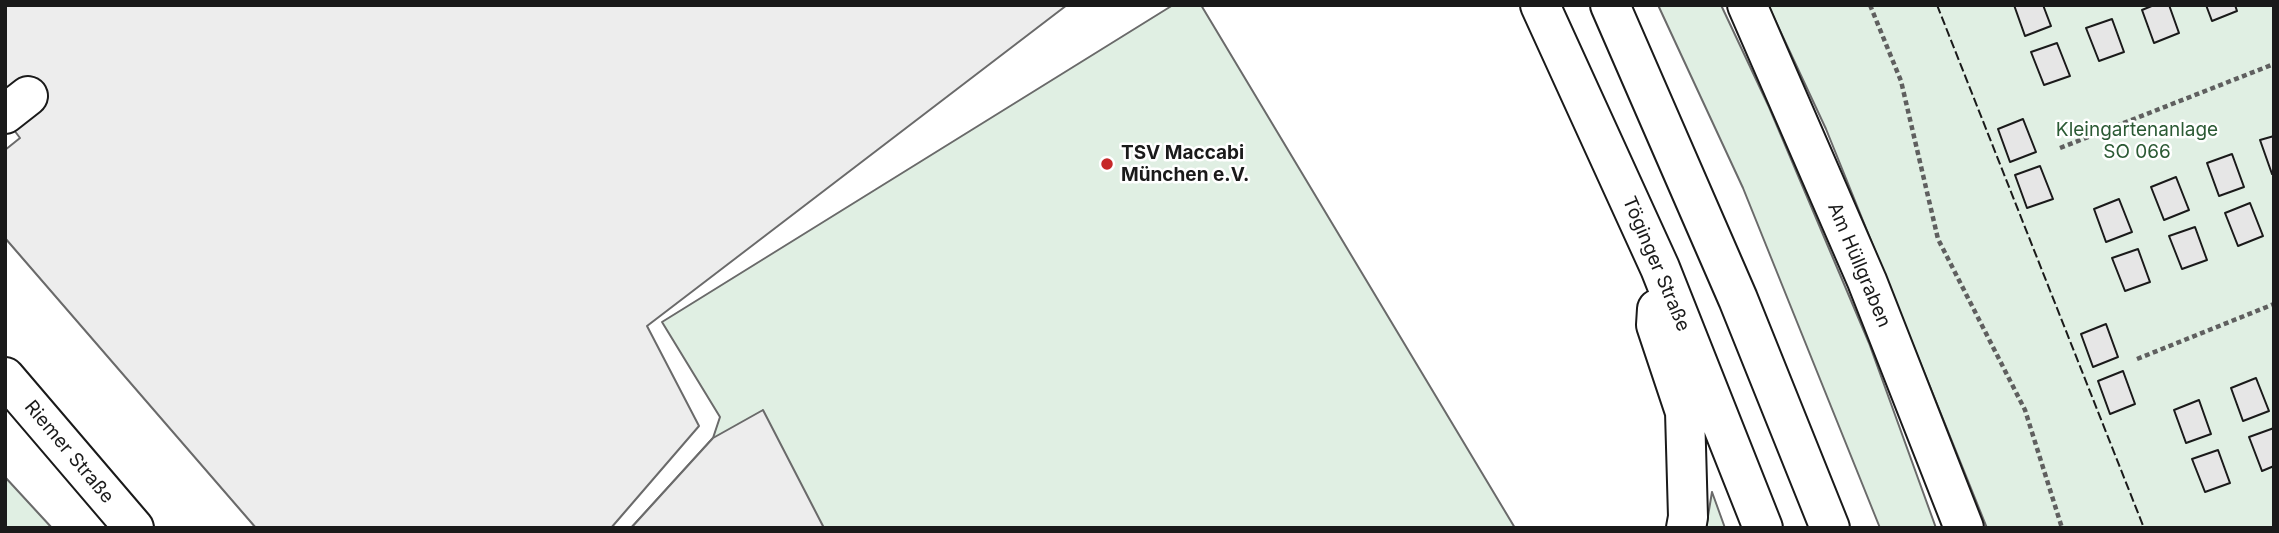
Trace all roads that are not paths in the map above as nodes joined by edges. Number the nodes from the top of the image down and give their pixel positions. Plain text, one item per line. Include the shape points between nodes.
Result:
1 (1540, 5) edge
2 (1610, 5) edge
3 (1747, 5) edge
4 (1660, 268) junction
5 (5, 377) edge
6 (134, 528) edge
7 (1686, 528) edge
8 (1763, 528) edge
9 (1830, 528) edge
10 (1964, 528) edge

1 - 4 main road, Töginger Straße
2 - 9 main road via 1738,299
3 - 10 main road, Am Hüllgraben via 1867,281
4 - 7 main road via 1656,325 1685,412
4 - 8 main road, Töginger Straße
5 - 6 main road, Riemer Straße

